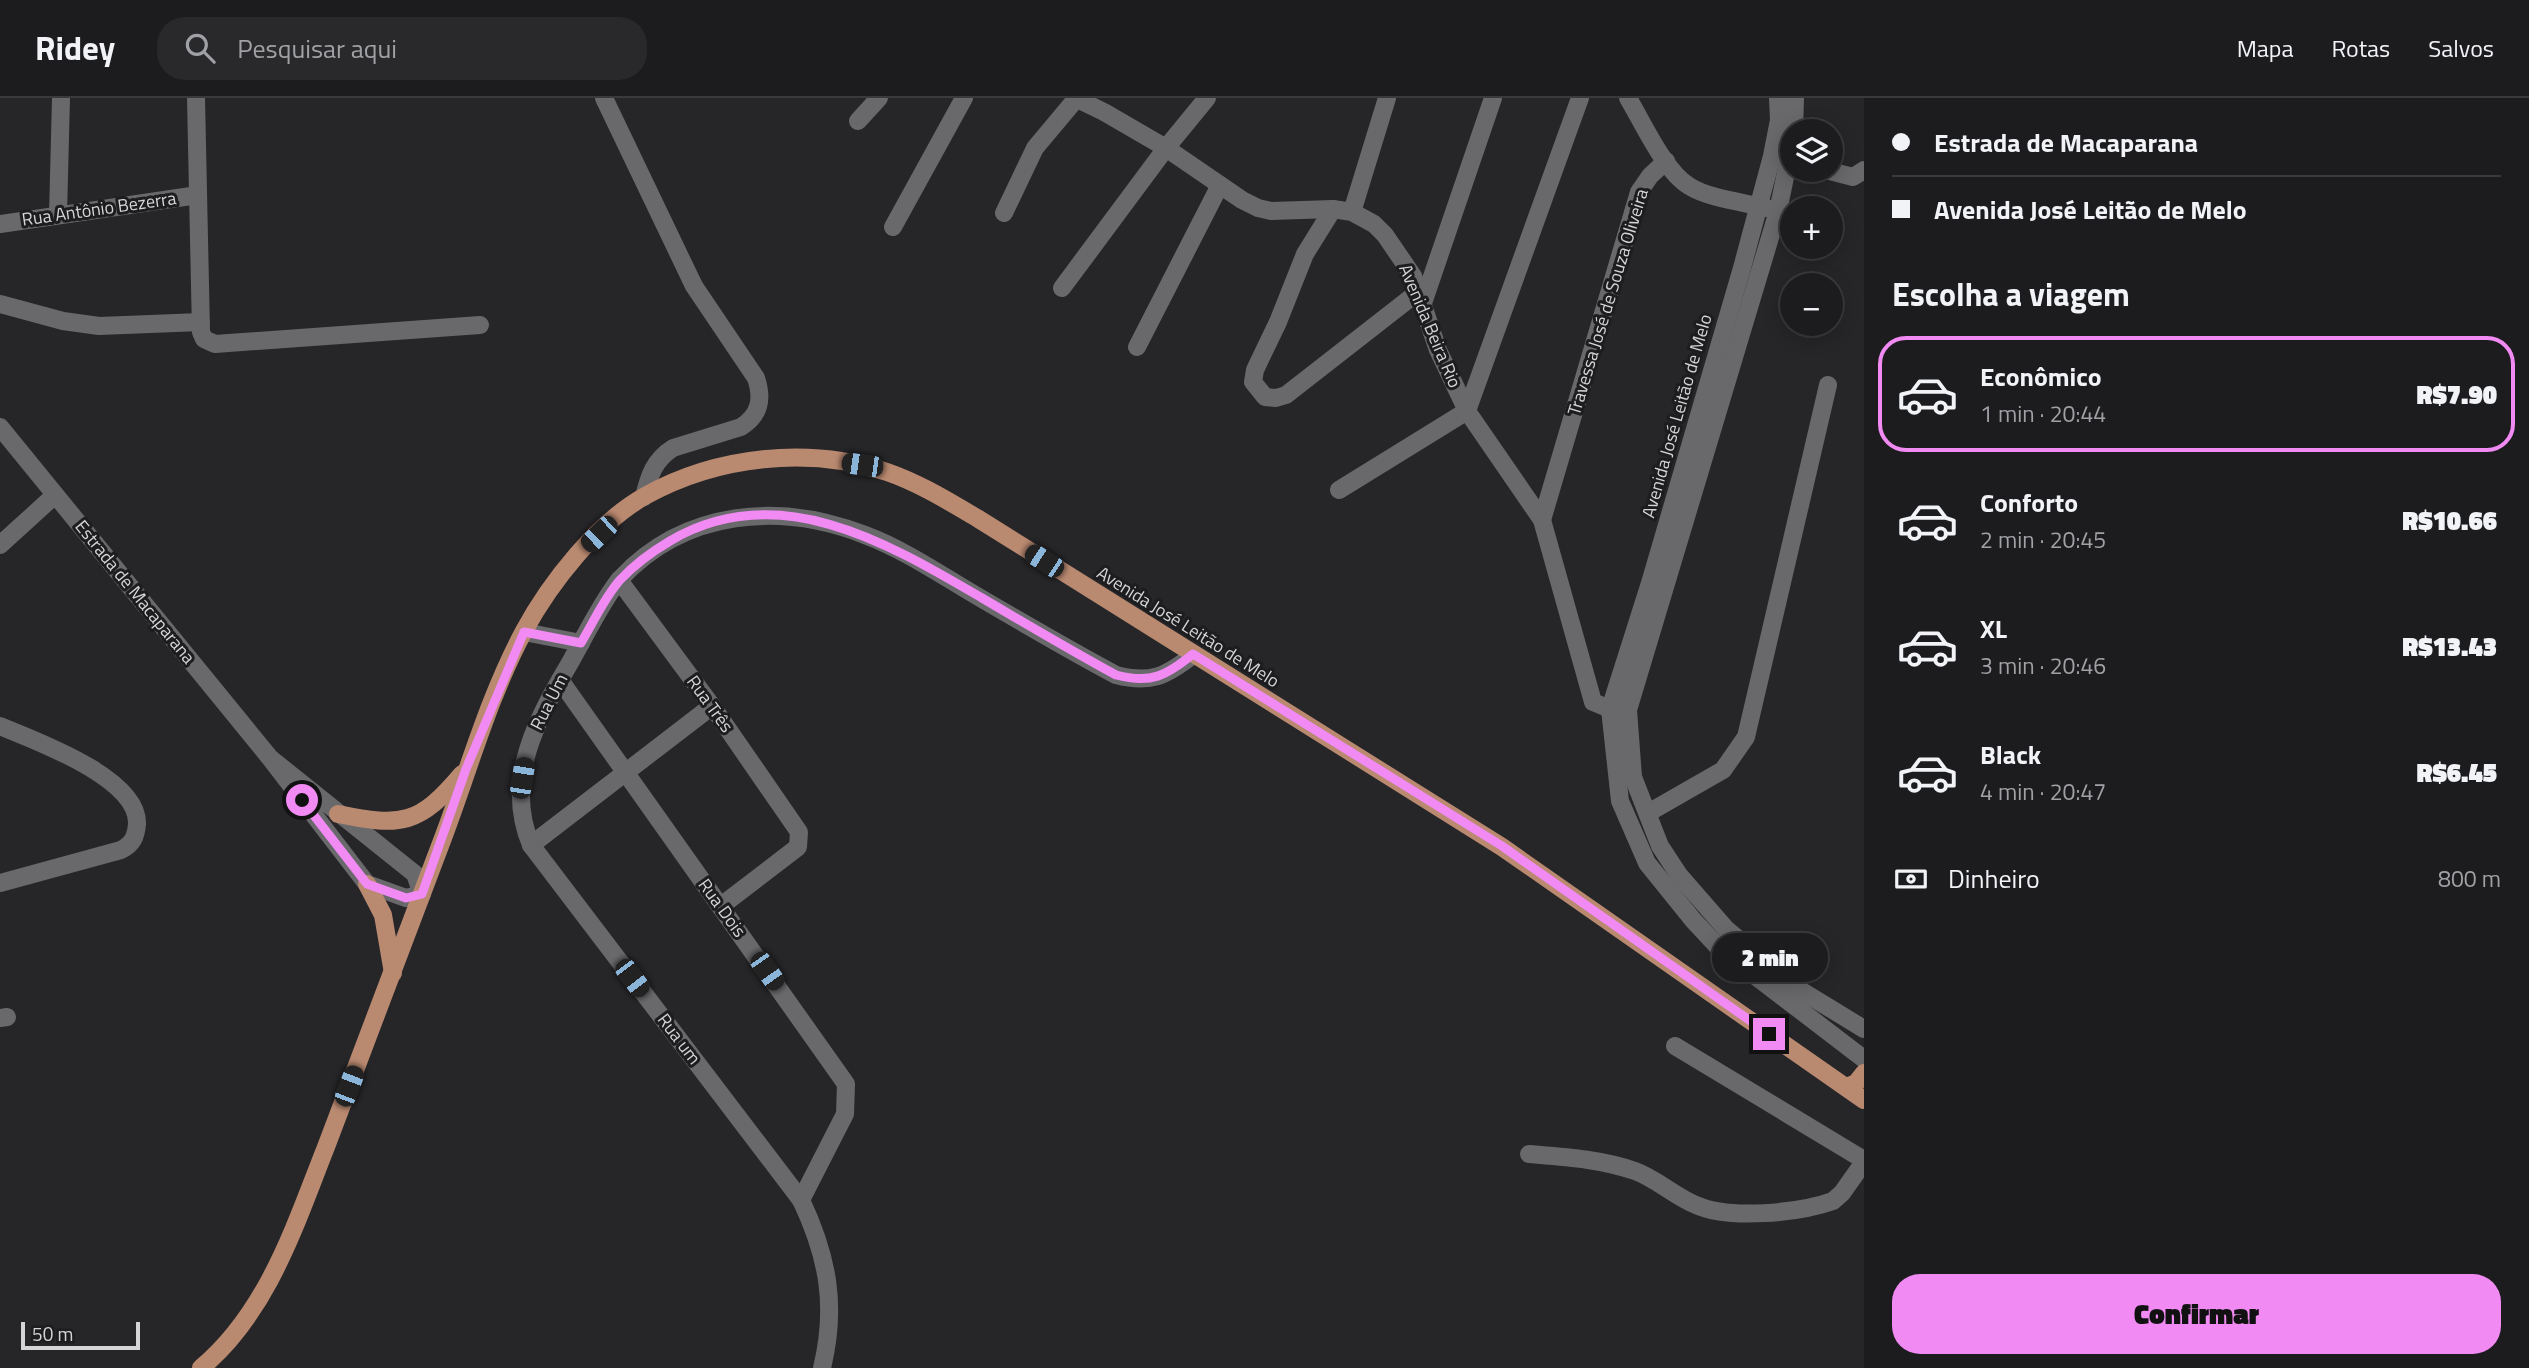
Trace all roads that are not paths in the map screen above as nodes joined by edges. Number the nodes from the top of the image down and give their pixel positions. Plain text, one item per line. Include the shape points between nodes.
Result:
1 (61, 98) edge
2 (196, 98) edge
3 (604, 98) edge
4 (879, 98) edge
5 (964, 98) edge
6 (1075, 98) edge
7 (1207, 98) edge
8 (1387, 98) edge
9 (1493, 98) edge
10 (1580, 98) edge
11 (1628, 98) edge
12 (1778, 98) edge
13 (1795, 98) edge
14 (1109, 105) edge
15 (1794, 119) edge
16 (858, 121) dead end
17 (1780, 125) edge
18 (1166, 148) junction
19 (1666, 161) junction
20 (1780, 166) edge
21 (1864, 170) edge
22 (1843, 174) edge
23 (1782, 182) edge
24 (1220, 185) junction
25 (198, 195) junction
26 (1759, 205) junction
27 (1333, 209) junction
28 (1778, 211) junction
29 (1352, 212) junction
30 (1004, 213) dead end
31 (58, 215) junction
32 (0, 224) edge
33 (893, 226) dead end
34 (1062, 288) dead end
35 (1420, 299) junction
36 (0, 304) edge
37 (480, 325) dead end
38 (201, 327) junction
39 (1137, 347) dead end
40 (1828, 385) dead end
41 (1467, 411) junction
42 (0, 426) edge
43 (1699, 444) junction
44 (1339, 489) dead end
45 (55, 495) junction
46 (644, 497) junction
47 (1542, 520) junction
48 (0, 545) edge
49 (619, 580) junction
50 (524, 632) junction
51 (581, 643) junction
52 (1193, 654) junction
53 (560, 680) junction
54 (712, 706) junction
55 (1610, 709) junction
56 (1628, 709) junction
57 (0, 726) edge
58 (270, 758) junction
59 (466, 769) junction
60 (624, 772) junction
61 (1625, 779) junction
62 (1648, 813) junction
63 (338, 814) junction
64 (531, 845) junction
65 (0, 883) edge
66 (367, 884) junction
67 (422, 894) junction
68 (721, 906) junction
69 (393, 975) junction
70 (1864, 1029) edge
71 (1675, 1046) dead end
72 (1864, 1059) edge
73 (1864, 1073) edge
74 (1846, 1087) junction
75 (1864, 1100) edge
76 (1529, 1154) dead end
77 (1864, 1161) edge
78 (802, 1200) junction
79 (201, 1368) edge
80 (822, 1368) edge

1 - 31 street
2 - 25 street
3 - 46 street via 694,286 760,390 751,421 663,454 649,475
4 - 16 street
5 - 33 street
6 - 14 street, Avenida Beira Rio
6 - 30 street via 1035,148
7 - 18 street
8 - 29 street
9 - 35 street
10 - 41 street
11 - 19 street
12 - 17 street, Avenida José Leitão de Melo
13 - 15 street
14 - 18 street, Avenida Beira Rio
18 - 24 street, Avenida Beira Rio
18 - 34 street
19 - 26 street via 1690,187
19 - 47 street, Travessa José de Souza Oliveira via 1639,192
20 - 26 street, Avenida José Leitão de Melo
21 - 22 street via 1853,177
23 - 28 street, Avenida José Leitão de Melo
24 - 27 street, Avenida Beira Rio via 1271,211
24 - 39 street
25 - 31 street, Rua Antônio Bezerra
25 - 38 street
26 - 28 street
26 - 43 street, Avenida José Leitão de Melo
27 - 29 street, Avenida Beira Rio
27 - 35 street via 1305,254 1255,370 1253,382 1265,397 1286,395
28 - 43 street, Avenida José Leitão de Melo
29 - 35 street, Avenida Beira Rio via 1385,235 1407,264
31 - 32 street, Rua Antônio Bezerra
35 - 41 street, Avenida Beira Rio
36 - 38 street via 90,325
37 - 38 street via 215,344 204,340
40 - 62 street via 1745,737 1723,770
41 - 44 street
41 - 47 street, Avenida Beira Rio
42 - 45 street, Estrada de Macaparana
43 - 55 street, Avenida José Leitão de Melo
43 - 56 street, Avenida José Leitão de Melo
45 - 48 street
45 - 58 street, Estrada de Macaparana
46 - 50 main road, Avenida José Leitão de Melo via 616,517 558,578
46 - 52 main road, Avenida José Leitão de Melo via 702,472 756,460 821,459 887,472 977,517
47 - 55 street, Avenida Beira Rio via 1592,700
49 - 51 street, Rua Um
49 - 52 street, Rua Um via 660,547 713,522 731,517 810,519 867,536 906,554 1116,675 1158,677
49 - 54 street, Rua Três
50 - 51 street
50 - 59 main road, Avenida José Leitão de Melo
51 - 53 street, Rua Um
52 - 74 main road, Avenida José Leitão de Melo via 1502,846
53 - 60 street, Rua Dois
53 - 64 street, Rua Um via 538,719 524,760 522,817
54 - 60 street
54 - 68 street, Rua Três via 800,839 797,847
55 - 56 street
55 - 61 street, Avenida José Leitão de Melo
56 - 61 street, Avenida José Leitão de Melo
57 - 65 street via 99,773 121,789 137,817 131,844 121,850
58 - 63 street, Estrada de Macaparana
58 - 66 street, Estrada de Macaparana
59 - 63 main road via 439,800 412,817 380,822
59 - 67 main road, Avenida José Leitão de Melo
60 - 64 street
60 - 68 street, Rua Dois
61 - 62 street, Avenida José Leitão de Melo
61 - 72 street, Avenida José Leitão de Melo via 1620,801 1647,863 1693,920 1720,949
62 - 70 street, Avenida José Leitão de Melo via 1672,865 1726,929 1800,990
63 - 67 street, Estrada de Macaparana via 415,874
64 - 78 street, Rua um
66 - 67 street via 406,898
66 - 69 main road via 383,915
67 - 69 main road, Avenida José Leitão de Melo
68 - 78 street, Rua Dois via 848,1090 845,1114
69 - 79 main road, Avenida José Leitão de Melo via 281,1258 233,1336
71 - 77 street
73 - 74 main road
74 - 75 main road, Avenida José Leitão de Melo
76 - 77 street via 1610,1164 1660,1183 1698,1206 1737,1213 1833,1201
78 - 80 street, Rua um via 827,1271 830,1302

